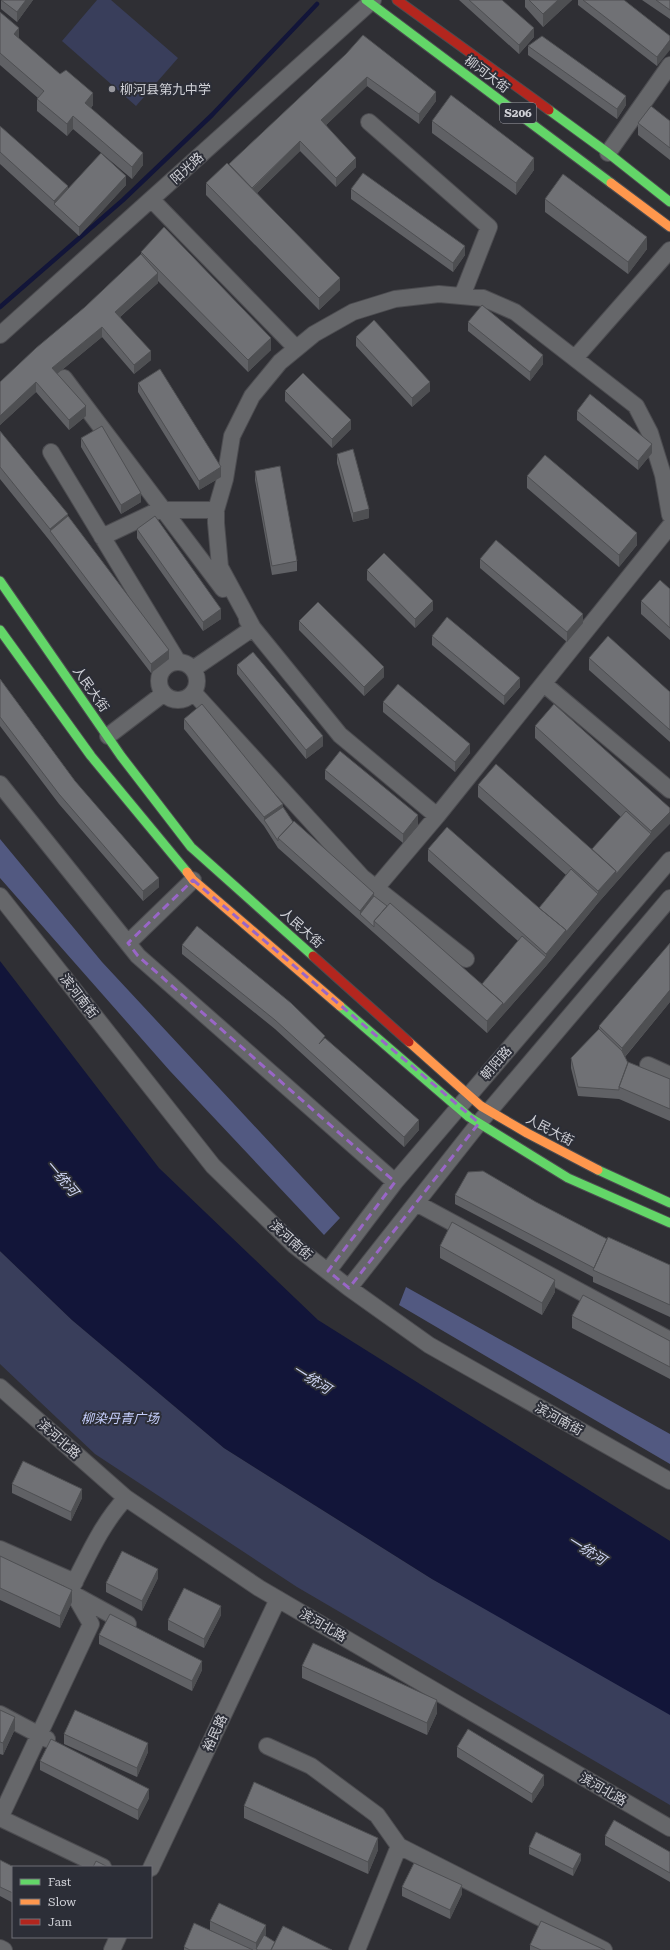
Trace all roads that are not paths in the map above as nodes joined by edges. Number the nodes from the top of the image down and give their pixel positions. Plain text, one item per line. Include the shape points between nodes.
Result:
1 (397, 0) edge
2 (370, 1) edge
3 (670, 65) edge
4 (369, 122) dead end
5 (608, 153) junction
6 (152, 200) junction
7 (670, 202) edge
8 (670, 227) edge
9 (670, 250) edge
10 (462, 296) junction
11 (0, 335) edge
12 (296, 348) junction
13 (575, 358) junction
14 (64, 378) dead end
15 (51, 452) dead end
16 (163, 510) junction
17 (216, 510) junction
18 (670, 515) edge
19 (670, 526) edge
20 (102, 537) junction
21 (219, 575) junction
22 (0, 581) edge
23 (253, 628) junction
24 (0, 630) edge
25 (178, 662) junction
26 (193, 669) junction
27 (544, 684) junction
28 (194, 693) junction
29 (163, 694) junction
30 (108, 736) junction
31 (0, 784) edge
32 (670, 790) edge
33 (437, 816) junction
34 (670, 860) edge
35 (193, 880) junction
36 (376, 888) junction
37 (0, 896) edge
38 (670, 898) edge
39 (128, 943) junction
40 (466, 959) dead end
41 (648, 1065) dead end
42 (670, 1075) edge
43 (470, 1095) junction
44 (458, 1108) junction
45 (489, 1110) junction
46 (479, 1123) junction
47 (395, 1182) junction
48 (416, 1203) junction
49 (670, 1203) edge
50 (670, 1223) edge
51 (328, 1271) junction
52 (349, 1288) junction
53 (670, 1340) edge
54 (0, 1388) edge
55 (670, 1481) edge
56 (126, 1498) junction
57 (0, 1549) edge
58 (75, 1589) junction
59 (278, 1599) junction
60 (141, 1631) edge
61 (0, 1714) edge
62 (39, 1735) junction
63 (60, 1746) edge
64 (267, 1746) dead end
65 (0, 1818) edge
66 (670, 1828) edge
67 (399, 1846) junction
68 (101, 1866) edge
69 (152, 1866) edge
70 (118, 1938) edge
71 (0, 1948) edge
72 (4, 1950) edge
73 (112, 1950) edge
74 (357, 1950) edge
75 (604, 1950) edge

1 - 5 street, 柳河大街 / S206
2 - 6 street, 阳光路
2 - 8 street, 柳河大街 / S206
3 - 5 street
4 - 10 street via 489,227
5 - 7 street, 柳河大街 / S206
6 - 11 street, 阳光路
6 - 12 street
9 - 13 street
10 - 12 street via 439,294 388,301 353,312 314,334
10 - 13 street via 483,298 516,312
12 - 17 street via 280,362 252,396 232,436 225,479
13 - 18 street via 636,406 650,433 663,475
14 - 16 street
15 - 20 street
16 - 17 street
16 - 20 street
16 - 21 street
17 - 21 street
19 - 27 street
20 - 25 street
21 - 23 street
22 - 30 street, 人民大街
23 - 26 street
23 - 33 street via 340,735
24 - 35 street via 91,756
25 - 26 street
25 - 29 street via 169,664 159,677 159,686
26 - 28 street via 197,677
27 - 32 street
27 - 33 street
28 - 29 street via 187,699 178,701
28 - 36 street via 362,877
29 - 30 street
30 - 43 street, 人民大街 via 191,847
31 - 39 street
33 - 36 street
34 - 43 street, 朝阳路
35 - 39 street
35 - 44 street
36 - 40 street
37 - 51 street, 滨河南街 via 213,1166 295,1246
38 - 45 street
39 - 47 street via 138,956
41 - 42 street
43 - 44 street, 朝阳路
43 - 45 street, 人民大街
44 - 46 street
44 - 47 street, 朝阳路
45 - 46 street
45 - 49 street, 人民大街 via 529,1135
46 - 48 street
46 - 50 street via 568,1178
47 - 51 street, 朝阳路
48 - 52 street
48 - 53 street
51 - 52 street, 滨河南街
52 - 55 street, 滨河南街 via 429,1345
54 - 56 street, 滨河北路
56 - 58 street via 118,1505 95,1542
56 - 59 street, 滨河北路
57 - 58 street
58 - 60 street
58 - 62 street via 91,1624
59 - 66 street, 滨河北路
59 - 69 street, 裕民路
61 - 62 street
62 - 63 street
62 - 65 street
64 - 67 street via 311,1766 378,1815
65 - 68 street
67 - 74 street
67 - 75 street
70 - 73 street
71 - 72 street

